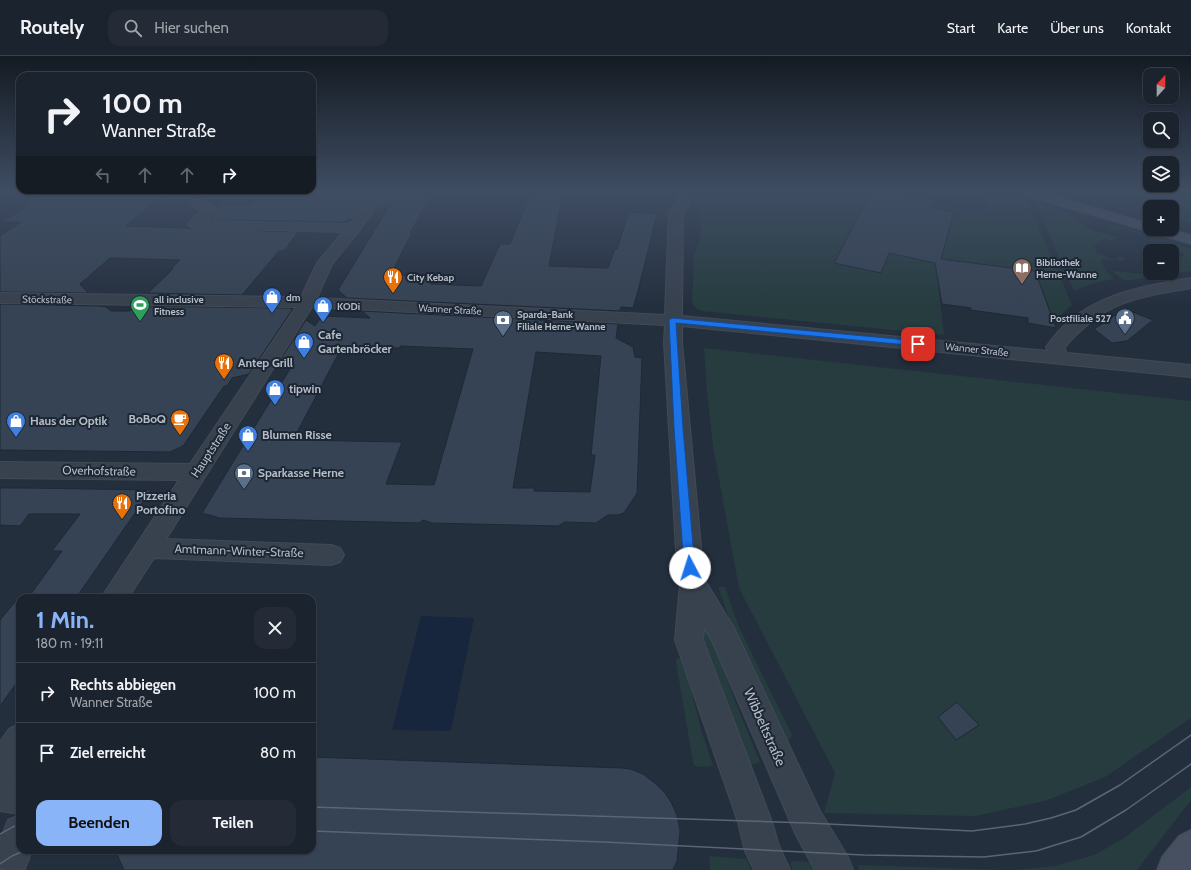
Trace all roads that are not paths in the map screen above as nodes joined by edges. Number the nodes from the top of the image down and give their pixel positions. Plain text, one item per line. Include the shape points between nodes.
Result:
1 (352, 230) edge
2 (672, 230) edge
3 (1176, 236) edge
4 (1191, 240) edge
5 (1191, 283) edge
6 (0, 298) edge
7 (307, 302) junction
8 (672, 320) junction
9 (1060, 358) junction
10 (1191, 371) edge
11 (0, 470) edge
12 (197, 472) junction
13 (148, 548) junction
14 (331, 555) dead end
15 (693, 584) junction
16 (117, 594) edge
17 (16, 746) edge
18 (0, 771) edge
19 (0, 794) edge
20 (16, 796) edge
21 (1191, 848) edge
22 (772, 870) edge
23 (835, 870) edge
24 (1175, 870) edge

1 - 7 street, Hauptstraße via 325,263
2 - 8 street, Wibbeltstraße
3 - 4 street
5 - 9 street via 1119,297 1089,313 1075,324 1055,347
6 - 7 street, Stöckstraße
7 - 8 street, Wanner Straße
7 - 12 street, Hauptstraße
8 - 9 street, Wanner Straße
8 - 15 street, Wibbeltstraße via 678,428
9 - 10 street, Wanner Straße
11 - 12 street, Overhofstraße
12 - 13 street, Hauptstraße
13 - 14 street, Amtmann-Winter-Straße
13 - 16 street, Hauptstraße
15 - 22 street, Wibbeltstraße via 690,640 763,851
15 - 23 street, Wibbeltstraße via 724,637 808,823
17 - 18 street
19 - 20 street
21 - 24 street

